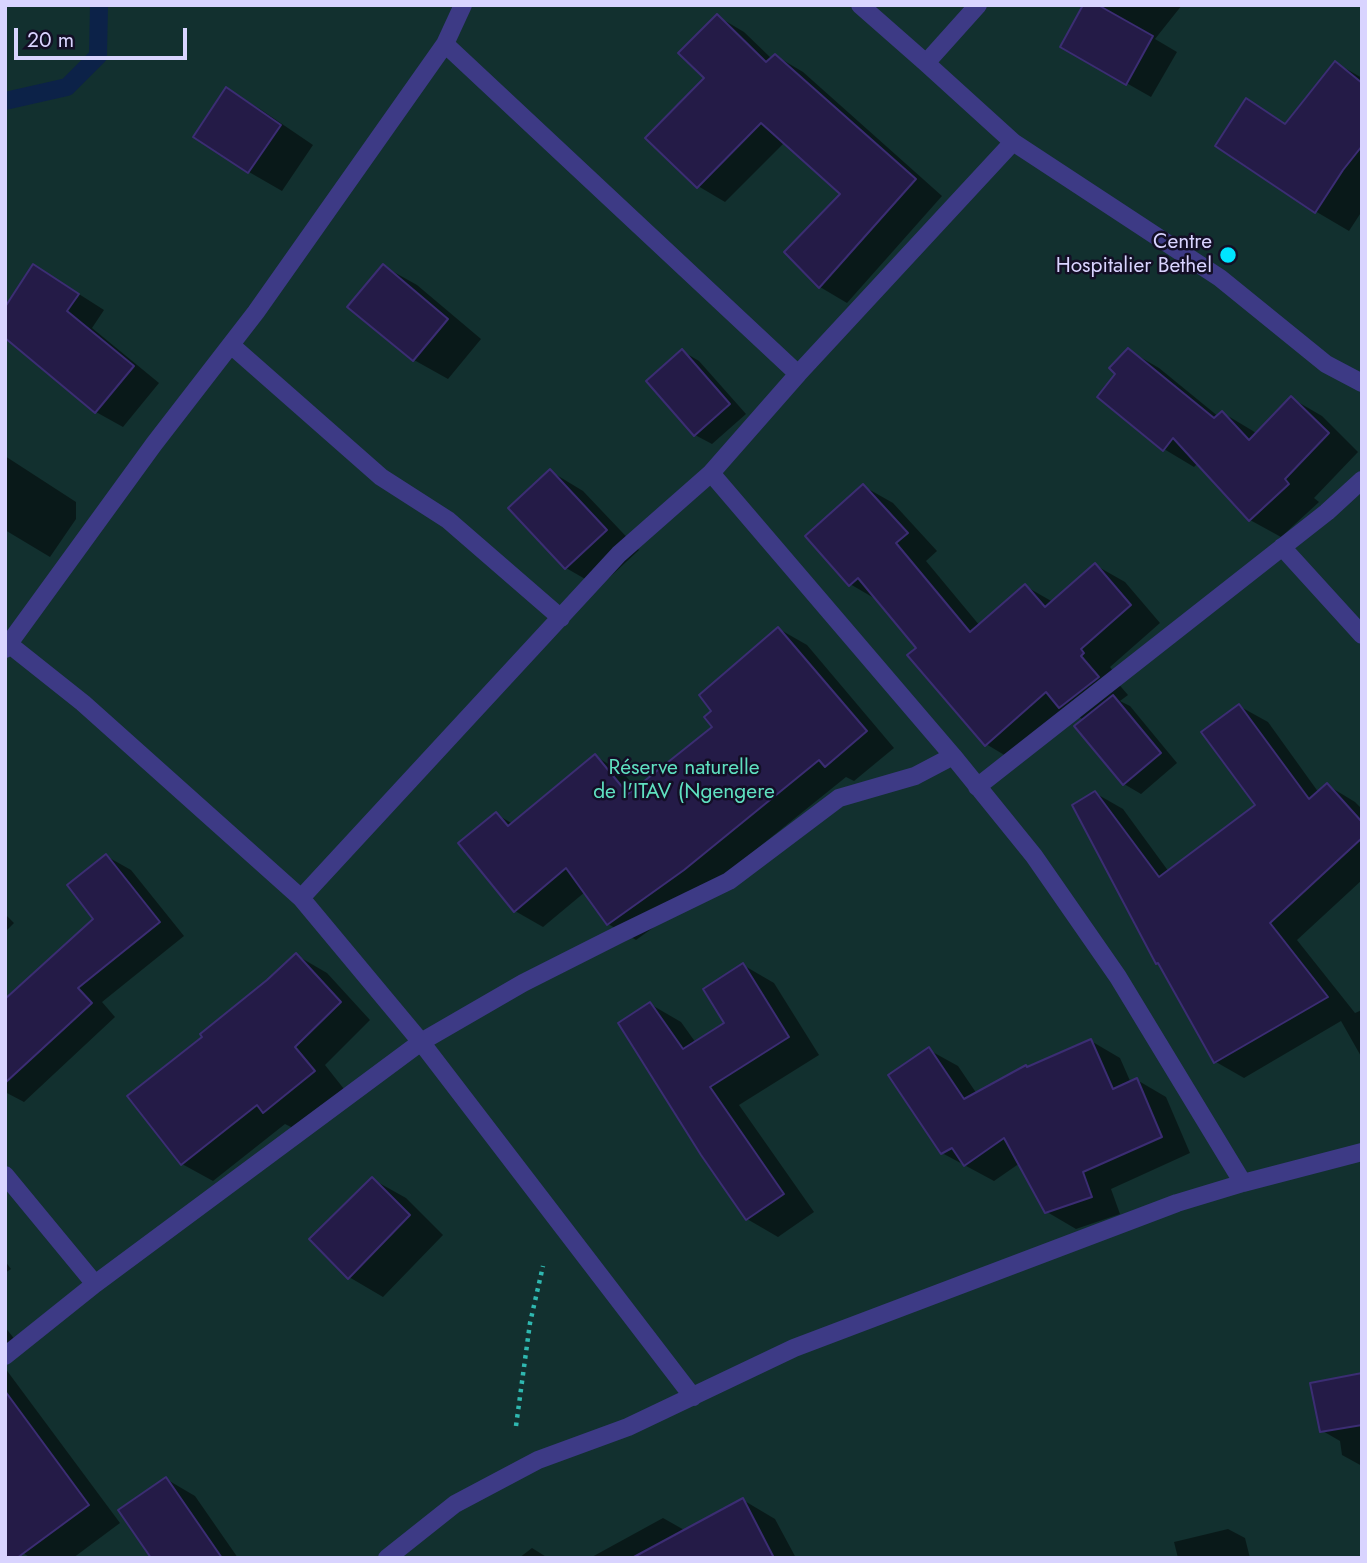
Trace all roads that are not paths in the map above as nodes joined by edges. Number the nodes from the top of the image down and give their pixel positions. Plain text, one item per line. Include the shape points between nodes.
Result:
1 (463, 5) edge
2 (860, 5) edge
3 (978, 5) edge
4 (445, 44) junction
5 (926, 63) junction
6 (1013, 142) junction
7 (232, 345) junction
8 (799, 374) junction
9 (1362, 383) edge
10 (711, 473) junction
11 (1362, 480) edge
12 (1282, 547) junction
13 (561, 618) junction
14 (1362, 635) edge
15 (6, 645) edge
16 (953, 756) junction
17 (978, 787) junction
18 (301, 898) junction
19 (421, 1042) junction
20 (1362, 1152) edge
21 (5, 1175) edge
22 (1242, 1183) junction
23 (95, 1284) junction
24 (5, 1356) edge
25 (693, 1397) junction
26 (387, 1558) edge

1 - 4 street
2 - 5 street
3 - 5 street
4 - 7 street
4 - 8 street
5 - 6 street
6 - 8 street
6 - 9 street via 1220,278 1326,363
7 - 13 street via 382,477 448,520
7 - 15 street
8 - 10 street
10 - 13 street via 619,554
10 - 16 street
11 - 12 street
12 - 14 street
12 - 17 street
13 - 18 street
15 - 18 street via 83,704
16 - 17 street
16 - 19 street via 915,776 839,798 729,881 523,983
17 - 22 street via 1034,856 1118,977
18 - 19 street
19 - 23 street
19 - 25 street
20 - 22 street
21 - 23 street
22 - 25 street via 1177,1203 794,1348
23 - 24 street
25 - 26 street via 538,1460 455,1504

